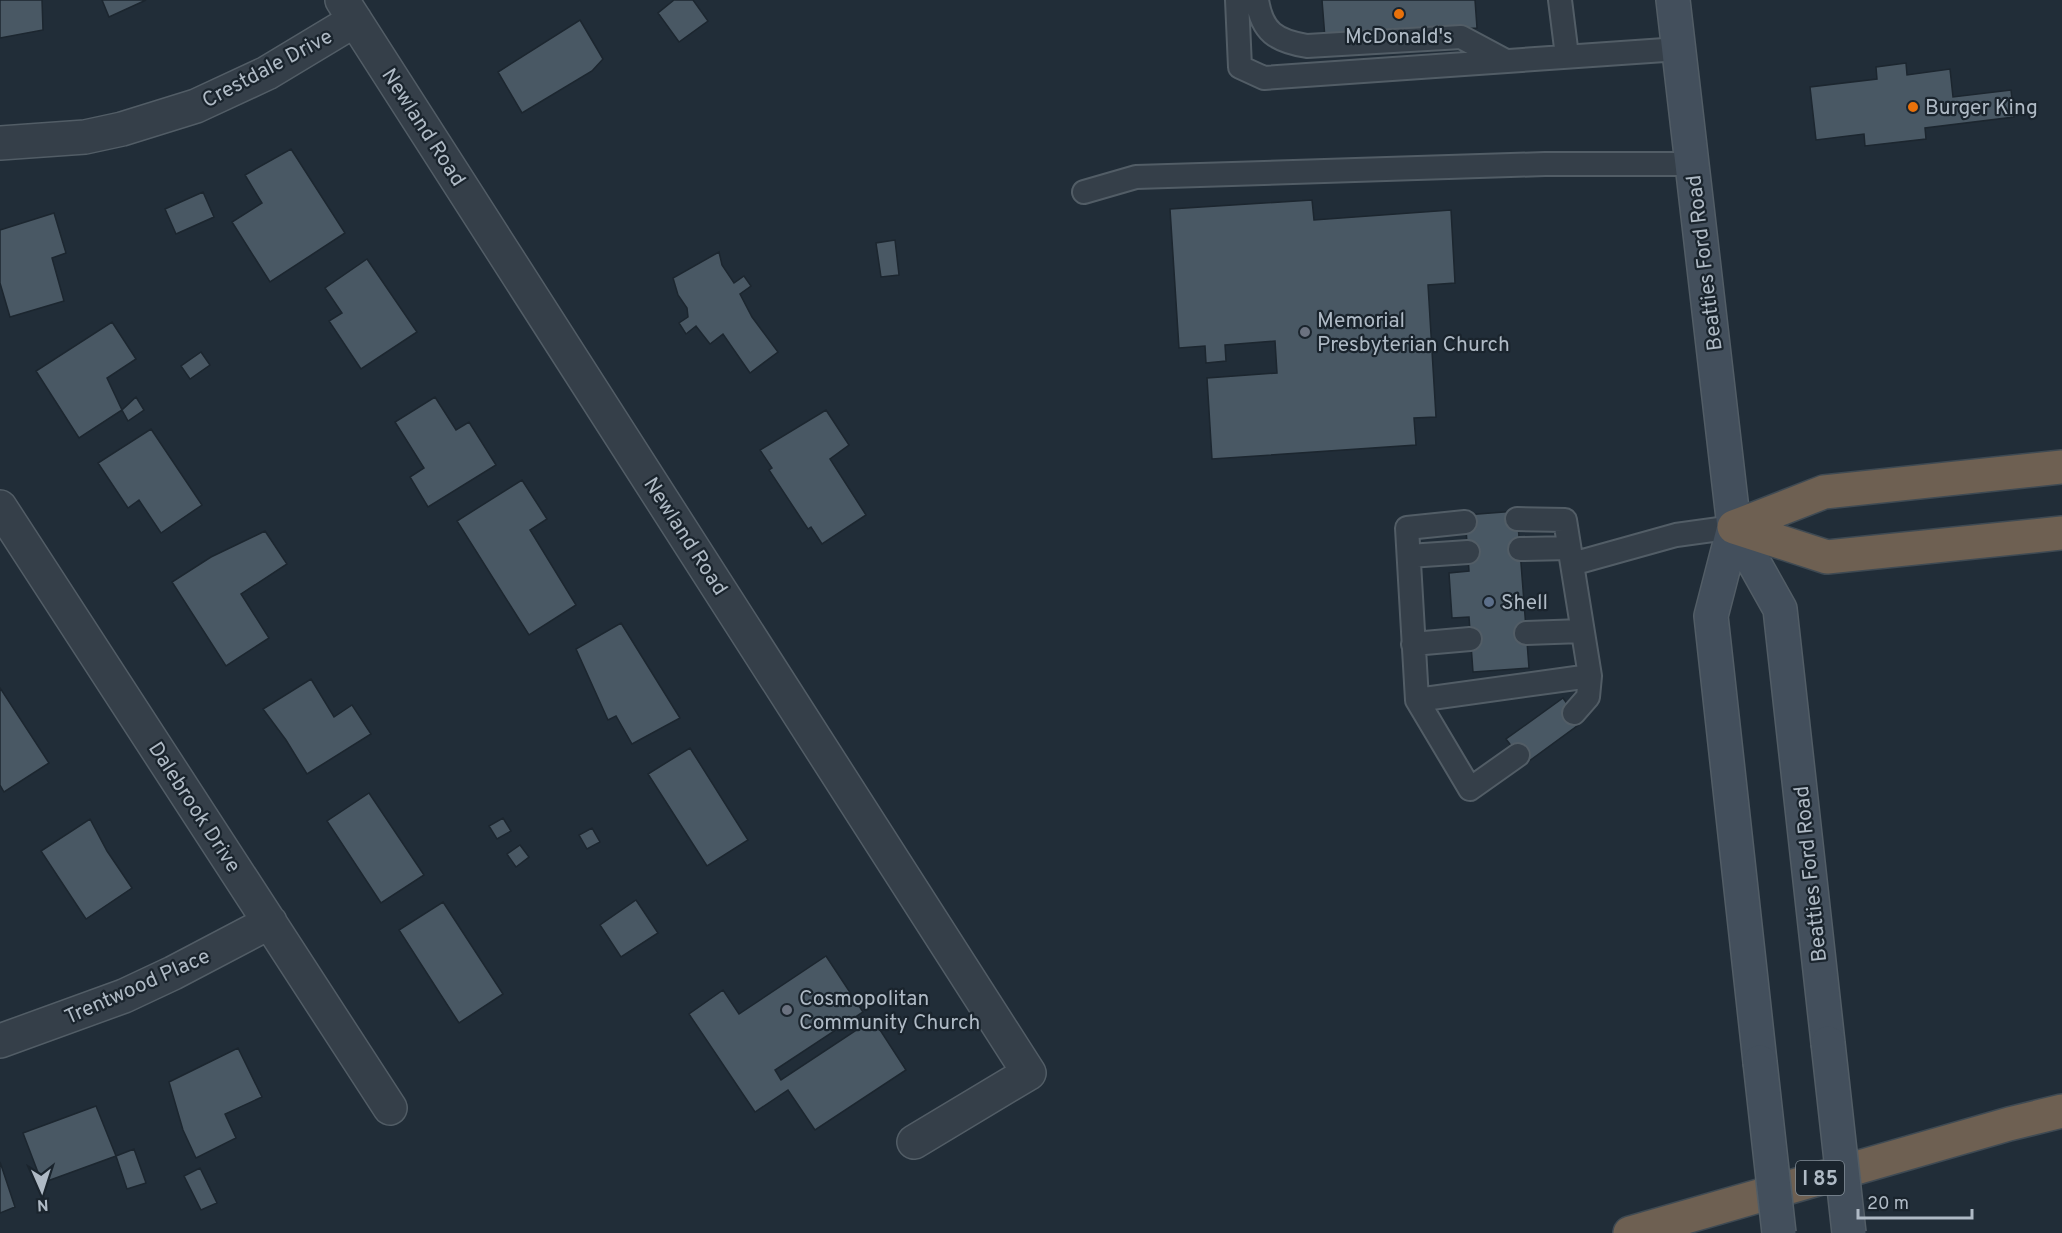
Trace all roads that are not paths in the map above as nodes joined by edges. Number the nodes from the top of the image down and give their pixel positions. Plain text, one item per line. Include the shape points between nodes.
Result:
1 (1237, 0) edge
2 (1257, 0) edge
3 (1560, 0) edge
4 (1673, 0) edge
5 (349, 10) edge
6 (1679, 49) junction
7 (1567, 56) junction
8 (1504, 60) junction
9 (0, 143) edge
10 (1692, 164) junction
11 (1084, 192) dead end
12 (2062, 467) edge
13 (0, 507) edge
14 (1517, 519) dead end
15 (1465, 522) dead end
16 (1734, 527) junction
17 (2062, 533) edge
18 (1520, 549) dead end
19 (1468, 552) dead end
20 (1409, 556) junction
21 (1570, 556) junction
22 (1582, 631) junction
23 (1526, 633) dead end
24 (1470, 639) dead end
25 (1413, 644) junction
26 (1590, 676) junction
27 (1417, 700) junction
28 (1574, 713) dead end
29 (1518, 755) dead end
30 (270, 922) junction
31 (0, 1041) edge
32 (2062, 1091) edge
33 (390, 1108) dead end
34 (2062, 1110) edge
35 (2009, 1124) junction
36 (914, 1142) dead end
37 (1630, 1233) edge
38 (1779, 1233) edge
39 (1849, 1233) edge

1 - 8 lane via 1240,67 1264,78
2 - 8 lane via 1259,16 1272,35 1289,43 1307,46 1461,37
3 - 7 lane
4 - 6 main road, Beatties Ford Road
5 - 9 street, Crestdale Drive via 267,73 196,106 85,137
5 - 36 street, Newland Road via 1029,1073
6 - 7 lane
6 - 10 main road, Beatties Ford Road
7 - 8 lane
10 - 11 lane via 1545,164 1136,177
10 - 16 main road, Beatties Ford Road
12 - 16 highway via 1824,492
13 - 30 street, Dalebrook Drive
14 - 21 lane via 1565,520
15 - 20 lane via 1407,528
16 - 17 highway via 1827,557
16 - 21 lane
16 - 38 main road, Beatties Ford Road, bridge via 1712,616
16 - 39 main road, Beatties Ford Road, bridge via 1780,609
18 - 21 lane
19 - 20 lane
20 - 25 lane
21 - 22 lane
22 - 23 lane
22 - 26 lane
24 - 25 lane
25 - 27 lane
26 - 27 lane
26 - 28 lane via 1588,696
27 - 29 lane via 1470,789
30 - 31 street, Trentwood Place via 124,996
30 - 33 street, Dalebrook Drive
32 - 35 highway
34 - 35 highway, I 85
35 - 37 highway, I 85

